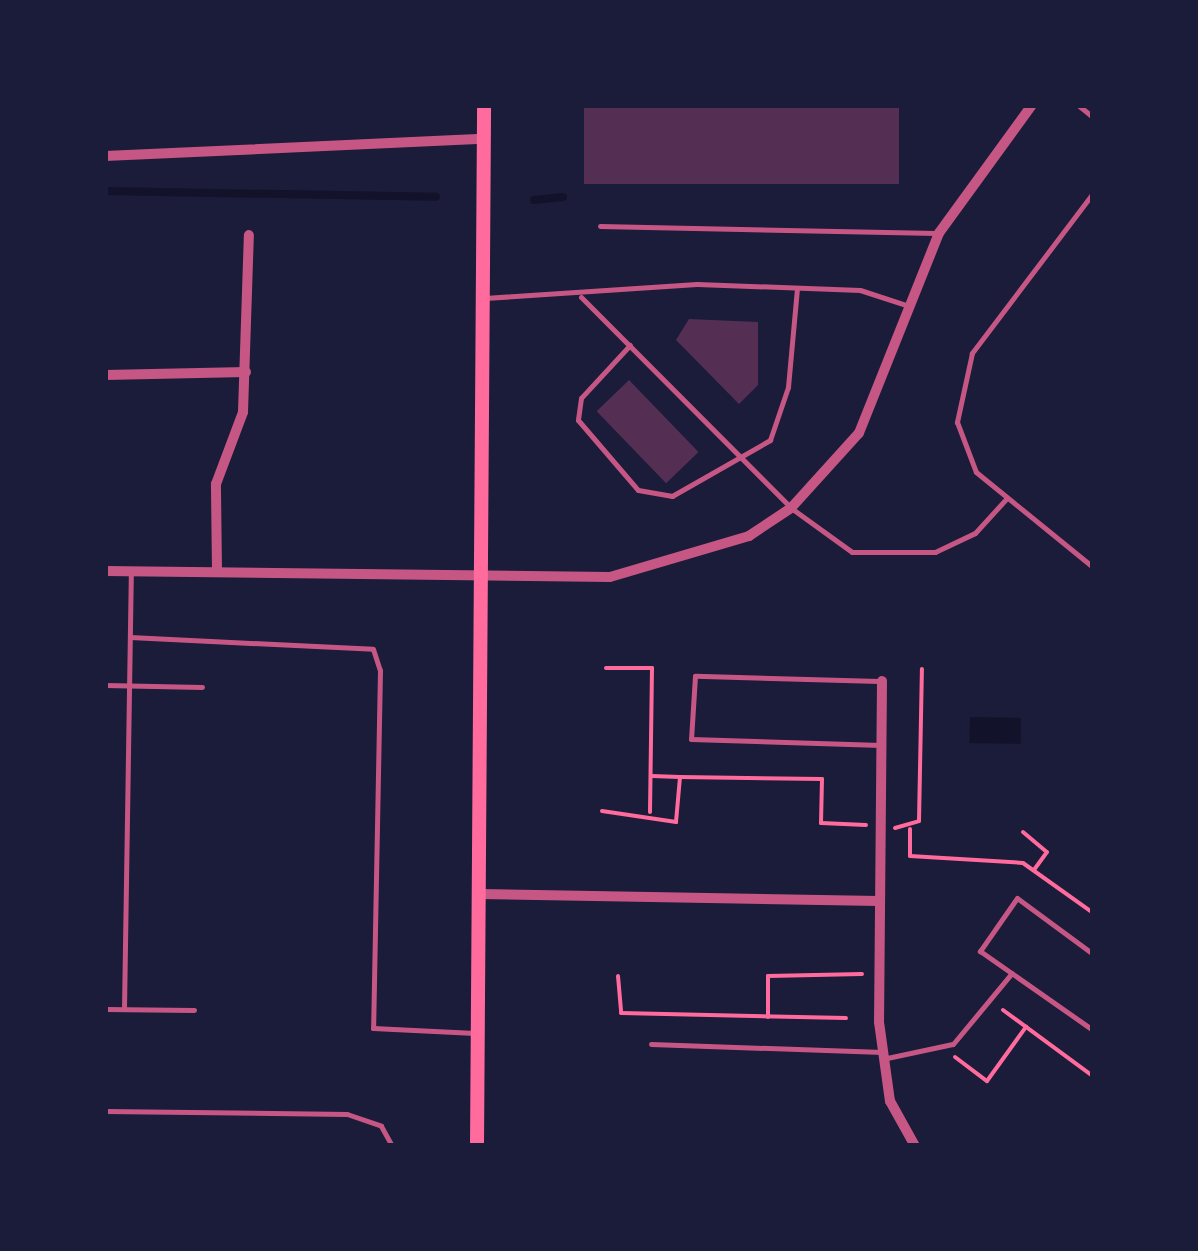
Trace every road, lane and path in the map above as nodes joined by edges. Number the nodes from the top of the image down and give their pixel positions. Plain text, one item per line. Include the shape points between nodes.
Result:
1 (484, 105) edge
2 (1032, 105) edge
3 (1078, 105) edge
4 (1093, 117) edge
5 (484, 139) junction
6 (105, 156) edge
7 (1093, 193) edge
8 (600, 226) dead end
9 (939, 233) junction
10 (248, 235) dead end
11 (797, 290) junction
12 (581, 297) junction
13 (486, 298) junction
14 (910, 306) junction
15 (630, 345) junction
16 (246, 372) junction
17 (105, 375) edge
18 (746, 460) junction
19 (1006, 500) junction
20 (791, 508) junction
21 (1093, 567) edge
22 (105, 571) edge
23 (130, 571) junction
24 (217, 572) junction
25 (482, 574) junction
26 (130, 637) junction
27 (606, 668) dead end
28 (922, 669) dead end
29 (882, 682) joint
30 (105, 685) edge
31 (129, 686) junction
32 (202, 688) dead end
33 (881, 745) junction
34 (650, 776) junction
35 (680, 777) junction
36 (602, 811) dead end
37 (650, 812) junction
38 (880, 826) junction
39 (910, 829) junction
40 (1023, 832) dead end
41 (1034, 870) junction
42 (479, 894) junction
43 (879, 901) junction
44 (1093, 912) edge
45 (1093, 954) edge
46 (1012, 973) junction
47 (867, 974) dead end
48 (618, 976) dead end
49 (105, 1009) edge
50 (124, 1009) junction
51 (194, 1010) dead end
52 (1003, 1010) dead end
53 (768, 1017) junction
54 (846, 1018) dead end
55 (1026, 1027) junction
56 (1093, 1030) edge
57 (478, 1033) junction
58 (651, 1044) dead end
59 (883, 1055) junction
60 (953, 1055) dead end
61 (1093, 1076) edge
62 (105, 1112) edge
63 (392, 1146) edge
64 (477, 1146) edge
65 (915, 1146) edge

1 - 5 main road
2 - 9 street
3 - 4 lane
5 - 6 street
5 - 13 main road
7 - 19 lane via 972,352 957,391 960,445
8 - 9 lane
9 - 14 street
10 - 16 street
11 - 12 lane via 697,284
11 - 14 lane via 860,290
11 - 18 lane via 782,412
12 - 13 lane
12 - 15 lane
13 - 25 main road
14 - 20 street via 859,433
15 - 18 lane
15 - 18 lane via 581,398 578,420 638,490 672,496
16 - 17 street
16 - 24 street via 243,412 216,484
18 - 20 lane
19 - 20 lane via 953,545 878,559 825,536
19 - 21 lane
20 - 25 street via 749,536 662,568 610,577
22 - 23 street
23 - 24 street
23 - 26 lane
24 - 25 street
25 - 42 main road
26 - 31 lane
26 - 57 lane via 373,649 380,670 373,1028
27 - 34 path via 652,668
28 - 39 path via 919,820
29 - 33 street
29 - 33 lane via 695,676 691,739
30 - 31 lane
31 - 32 lane
31 - 50 lane
33 - 38 street
34 - 35 path
34 - 37 path
35 - 37 path via 676,822
35 - 38 path via 822,779 821,823
36 - 37 path
38 - 39 path
38 - 43 street
39 - 41 path via 910,856
40 - 41 path via 1048,852
41 - 44 path
42 - 43 street
42 - 57 main road
43 - 59 street
45 - 46 lane via 1017,898 980,951
46 - 56 lane
46 - 59 lane via 953,1044
47 - 53 path via 768,976
48 - 53 path via 621,1013
49 - 50 lane
50 - 51 lane
52 - 55 path
53 - 54 path
55 - 60 path via 986,1080
55 - 61 path
57 - 64 main road
58 - 59 lane
59 - 65 street via 890,1100
62 - 63 lane via 347,1114 380,1126

